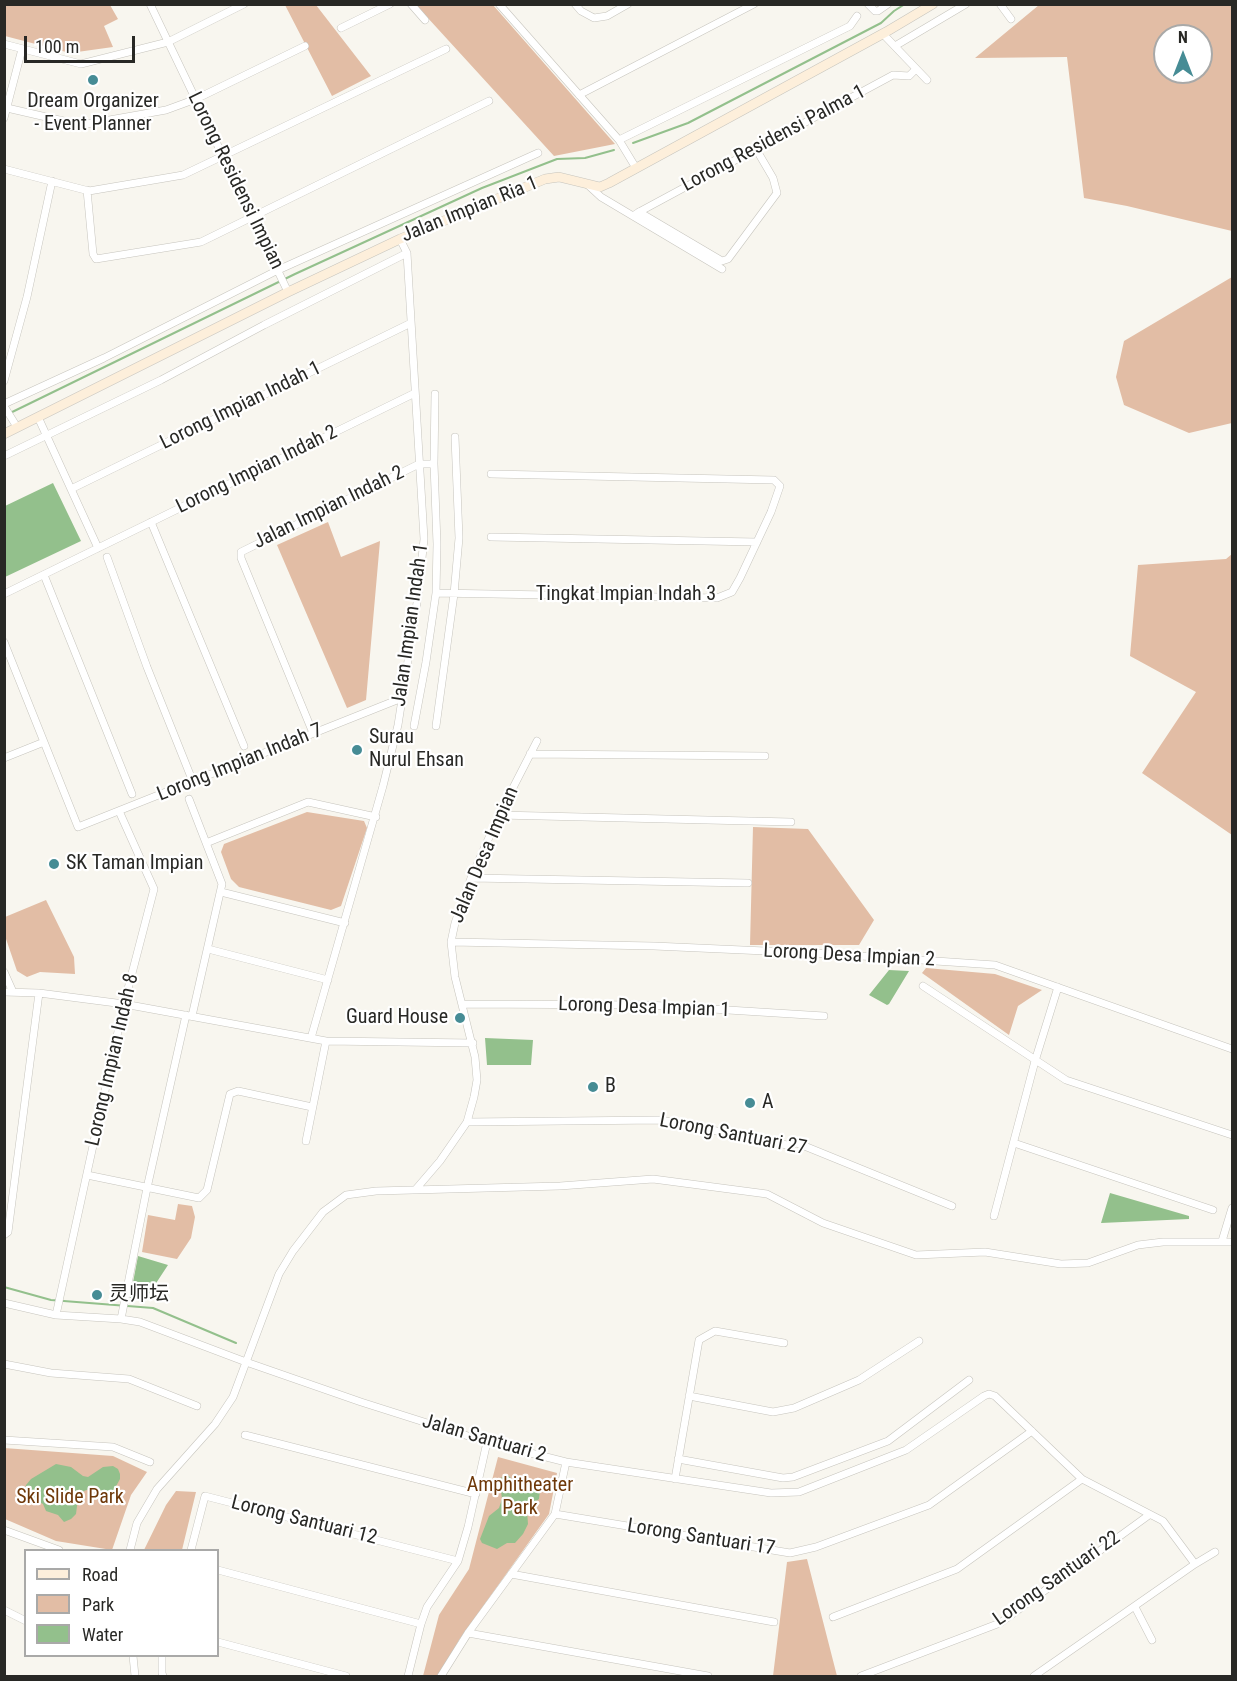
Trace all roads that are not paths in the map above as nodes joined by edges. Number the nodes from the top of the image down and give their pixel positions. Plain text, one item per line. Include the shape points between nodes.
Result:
1 (150, 4) edge
2 (244, 4) edge
3 (390, 4) edge
4 (411, 4) edge
5 (499, 4) edge
6 (575, 4) edge
7 (628, 4) edge
8 (754, 4) edge
9 (868, 4) edge
10 (888, 4) edge
11 (933, 4) edge
12 (966, 4) edge
13 (1000, 4) edge
14 (857, 16) dead end
15 (1011, 19) dead end
16 (425, 20) dead end
17 (341, 27) dead end
18 (884, 34) junction
19 (168, 42) junction
20 (4, 44) edge
21 (305, 46) dead end
22 (895, 46) junction
23 (22, 49) junction
24 (446, 49) dead end
25 (916, 69) junction
26 (927, 80) dead end
27 (579, 95) junction
28 (196, 99) junction
29 (489, 101) dead end
30 (7, 108) junction
31 (4, 118) edge
32 (619, 140) junction
33 (756, 149) junction
34 (538, 153) dead end
35 (223, 156) junction
36 (636, 168) junction
37 (4, 169) edge
38 (52, 181) junction
39 (588, 185) junction
40 (87, 190) junction
41 (636, 214) junction
42 (252, 216) junction
43 (400, 239) junction
44 (407, 253) junction
45 (722, 269) dead end
46 (280, 273) junction
47 (287, 288) junction
48 (411, 323) junction
49 (4, 381) edge
50 (415, 393) junction
51 (435, 394) dead end
52 (6, 407) edge
53 (38, 417) junction
54 (15, 423) junction
55 (4, 434) edge
56 (47, 436) junction
57 (454, 437) dead end
58 (4, 456) edge
59 (419, 464) junction
60 (434, 464) junction
61 (490, 474) dead end
62 (71, 489) junction
63 (151, 522) junction
64 (491, 537) dead end
65 (757, 542) junction
66 (98, 548) junction
67 (107, 557) dead end
68 (44, 575) junction
69 (436, 593) junction
70 (4, 594) edge
71 (454, 594) junction
72 (4, 642) edge
73 (402, 698) junction
74 (414, 726) dead end
75 (436, 726) dead end
76 (313, 734) junction
77 (537, 741) dead end
78 (44, 742) junction
79 (244, 746) dead end
80 (530, 754) junction
81 (765, 756) dead end
82 (4, 759) edge
83 (193, 782) junction
84 (132, 794) dead end
85 (189, 799) dead end
86 (119, 811) junction
87 (499, 815) junction
88 (376, 817) junction
89 (791, 822) dead end
90 (206, 843) junction
91 (471, 878) junction
92 (748, 883) dead end
93 (221, 892) junction
94 (345, 923) junction
95 (451, 942) junction
96 (208, 949) junction
97 (4, 972) edge
98 (328, 980) junction
99 (923, 986) dead end
100 (1058, 987) junction
101 (4, 992) edge
102 (13, 992) junction
103 (39, 993) junction
104 (124, 1004) junction
105 (463, 1005) junction
106 (189, 1016) junction
107 (824, 1016) dead end
108 (311, 1038) junction
109 (326, 1041) junction
110 (473, 1043) junction
111 (1233, 1048) edge
112 (1035, 1061) junction
113 (312, 1107) junction
114 (467, 1122) junction
115 (1233, 1135) edge
116 (306, 1141) dead end
117 (1014, 1143) junction
118 (87, 1175) junction
119 (147, 1188) junction
120 (416, 1189) junction
121 (952, 1206) dead end
122 (1233, 1208) edge
123 (1213, 1210) dead end
124 (994, 1216) dead end
125 (4, 1235) edge
126 (1222, 1241) junction
127 (1233, 1242) edge
128 (4, 1303) edge
129 (57, 1312) junction
130 (122, 1316) junction
131 (919, 1341) dead end
132 (784, 1343) dead end
133 (246, 1362) junction
134 (4, 1364) edge
135 (969, 1380) dead end
136 (689, 1396) junction
137 (197, 1406) dead end
138 (1032, 1431) junction
139 (244, 1435) dead end
140 (4, 1440) edge
141 (487, 1442) junction
142 (678, 1459) junction
143 (150, 1462) dead end
144 (566, 1462) junction
145 (675, 1479) junction
146 (1082, 1479) junction
147 (476, 1494) junction
148 (555, 1514) junction
149 (1149, 1515) junction
150 (4, 1530) edge
151 (54, 1549) edge
152 (130, 1549) edge
153 (192, 1549) edge
154 (1215, 1552) dead end
155 (458, 1561) junction
156 (1195, 1564) junction
157 (219, 1570) edge
158 (511, 1574) junction
159 (1135, 1607) junction
160 (4, 1610) edge
161 (833, 1617) dead end
162 (24, 1620) edge
163 (774, 1622) dead end
164 (421, 1624) junction
165 (468, 1633) junction
166 (1152, 1640) dead end
167 (219, 1642) edge
168 (133, 1657) edge
169 (162, 1657) edge
170 (135, 1677) edge
171 (163, 1677) edge
172 (346, 1677) edge
173 (408, 1677) edge
174 (441, 1677) edge
175 (708, 1677) edge
176 (861, 1677) edge
177 (1034, 1677) edge

1 - 19 street, Lorong Residensi Impian
2 - 19 street
3 - 17 street
4 - 16 street
5 - 27 street
6 - 7 street via 594,18 607,16
8 - 27 street
9 - 10 street via 875,11
11 - 18 street, Jalan Impian Ria 1
12 - 22 street
13 - 15 street
14 - 32 street via 850,26
18 - 22 street
18 - 36 street, Jalan Impian Ria 1
19 - 23 street via 81,64
19 - 28 street, Lorong Residensi Impian
20 - 23 street
21 - 28 street
22 - 25 street
23 - 30 street
24 - 35 street
25 - 26 street
25 - 33 street, Lorong Residensi Palma 1 via 909,76 893,75
27 - 32 street
28 - 30 street via 166,110 81,125
28 - 35 street, Lorong Residensi Impian
29 - 42 street
30 - 31 street
32 - 36 street
33 - 41 street, Lorong Residensi Palma 1
33 - 41 street via 777,193 728,258 722,261
34 - 46 street
35 - 40 street via 183,175
35 - 42 street, Lorong Residensi Impian
36 - 39 street, Jalan Impian Ria 1 via 600,187
37 - 38 street
38 - 40 street
38 - 49 street
39 - 41 street via 601,197
39 - 43 street, Jalan Impian Ria 1 via 559,177 545,179
40 - 42 street via 96,259 201,242
41 - 45 street
42 - 46 street, Lorong Residensi Impian
43 - 44 street, Jalan Impian Indah 1
43 - 47 street, Jalan Impian Ria 1
44 - 48 street, Jalan Impian Indah 1
44 - 56 street, Jalan Impian Ria 1
46 - 47 street, Lorong Residensi Impian
46 - 52 street
47 - 53 street, Jalan Impian Ria 1
48 - 50 street, Jalan Impian Indah 1
48 - 62 street, Lorong Impian Indah 1
50 - 59 street, Jalan Impian Indah 1
50 - 63 street, Lorong Impian Indah 2
51 - 60 street, Jalan Impian Indah 1
52 - 54 street
53 - 54 street, Jalan Impian Ria 1
53 - 56 street
54 - 55 street, Jalan Impian Ria 1
56 - 58 street, Jalan Impian Ria 1
56 - 62 street
57 - 71 street, Jalan Impian Indah 1 via 459,538
59 - 60 street, Jalan Impian Indah 2
59 - 73 street, Jalan Impian Indah 1 via 424,539
59 - 76 street, Jalan Impian Indah 2 via 241,552
60 - 69 street, Jalan Impian Indah 1
61 - 65 street, Tingkat Impian Indah 3 via 774,480 780,486
62 - 66 street
63 - 66 street, Lorong Impian Indah 2
63 - 79 street
64 - 65 street
65 - 71 street, Tingkat Impian Indah 3 via 732,592 717,598
66 - 68 street, Lorong Impian Indah 2
67 - 83 street
68 - 70 street, Lorong Impian Indah 2
68 - 84 street
69 - 71 street, Tingkat Impian Indah 3
69 - 74 street, Jalan Impian Indah 1
71 - 75 street, Jalan Impian Indah 1
72 - 78 street
73 - 76 street, Lorong Impian Indah 7
73 - 88 street, Jalan Impian Indah 1
76 - 83 street, Lorong Impian Indah 7
77 - 80 street, Jalan Desa Impian
78 - 82 street
78 - 86 street, Lorong Impian Indah 7 via 78,828
80 - 81 street
80 - 87 street, Jalan Desa Impian
83 - 86 street, Lorong Impian Indah 7
85 - 90 street
86 - 104 street, Lorong Impian Indah 8 via 154,889
87 - 89 street
87 - 91 street, Jalan Desa Impian
88 - 90 street via 308,802
88 - 94 street, Jalan Impian Indah 1
90 - 93 street via 222,884
91 - 92 street
91 - 95 street, Jalan Desa Impian
93 - 94 street
93 - 96 street
94 - 98 street, Jalan Impian Indah 1
95 - 100 street, Lorong Desa Impian 2 via 654,946 995,965
95 - 105 street, Jalan Desa Impian
96 - 98 street
96 - 106 street
97 - 102 street
98 - 108 street, Jalan Impian Indah 1
99 - 112 street
100 - 111 street, Lorong Desa Impian 2
100 - 112 street
101 - 102 street
102 - 103 street
103 - 104 street
103 - 125 street via 8,1232
104 - 106 street
104 - 118 street, Lorong Impian Indah 8
105 - 107 street, Lorong Desa Impian 1 via 648,1005
105 - 110 street, Jalan Desa Impian
106 - 108 street
106 - 119 street
108 - 109 street
109 - 110 street
109 - 113 street
110 - 114 street, Jalan Desa Impian via 477,1080
112 - 115 street via 1066,1080
112 - 117 street
113 - 116 street
113 - 119 street via 238,1091 230,1094 207,1190 199,1198
114 - 120 street
114 - 121 street, Lorong Santuari 27 via 661,1119 786,1145 797,1143
117 - 123 street
117 - 124 street
118 - 119 street
118 - 129 street, Lorong Impian Indah 8
119 - 130 street
120 - 126 street via 560,1186 653,1179 767,1194 823,1223 916,1255 985,1252 1061,1264 1088,1263 1138,1245
120 - 133 street via 346,1196 323,1212 279,1274
122 - 126 street
126 - 127 street
128 - 129 street, Jalan Santuari 2
129 - 130 street, Jalan Santuari 2
130 - 133 street, Jalan Santuari 2
131 - 136 street via 859,1380 794,1408 773,1412
132 - 136 street via 715,1331 705,1336 699,1340
133 - 141 street, Jalan Santuari 2
133 - 152 street via 233,1397 215,1424 157,1489 137,1523
134 - 137 street via 51,1373 129,1379
135 - 142 street via 888,1441 794,1477
136 - 142 street
138 - 145 street, Jalan Santuari 2 via 989,1394 906,1450 799,1492 771,1493
138 - 146 street
138 - 148 street, Lorong Santuari 17 via 929,1505 790,1553
139 - 147 street
140 - 143 street via 113,1447
141 - 144 street, Jalan Santuari 2
141 - 147 street
142 - 145 street
144 - 145 street, Jalan Santuari 2
144 - 148 street
146 - 149 street
146 - 161 street via 957,1569
147 - 155 street
148 - 158 street
149 - 156 street via 1163,1521
149 - 176 street, Lorong Santuari 22 via 1000,1623
150 - 151 street
153 - 155 street, Lorong Santuari 12 via 205,1496
154 - 156 street
155 - 164 street via 427,1607
156 - 159 street
157 - 164 street
158 - 163 street
158 - 165 street
159 - 166 street
159 - 177 street
160 - 162 street
164 - 173 street
165 - 174 street
165 - 175 street
167 - 172 street
168 - 170 street
169 - 171 street

